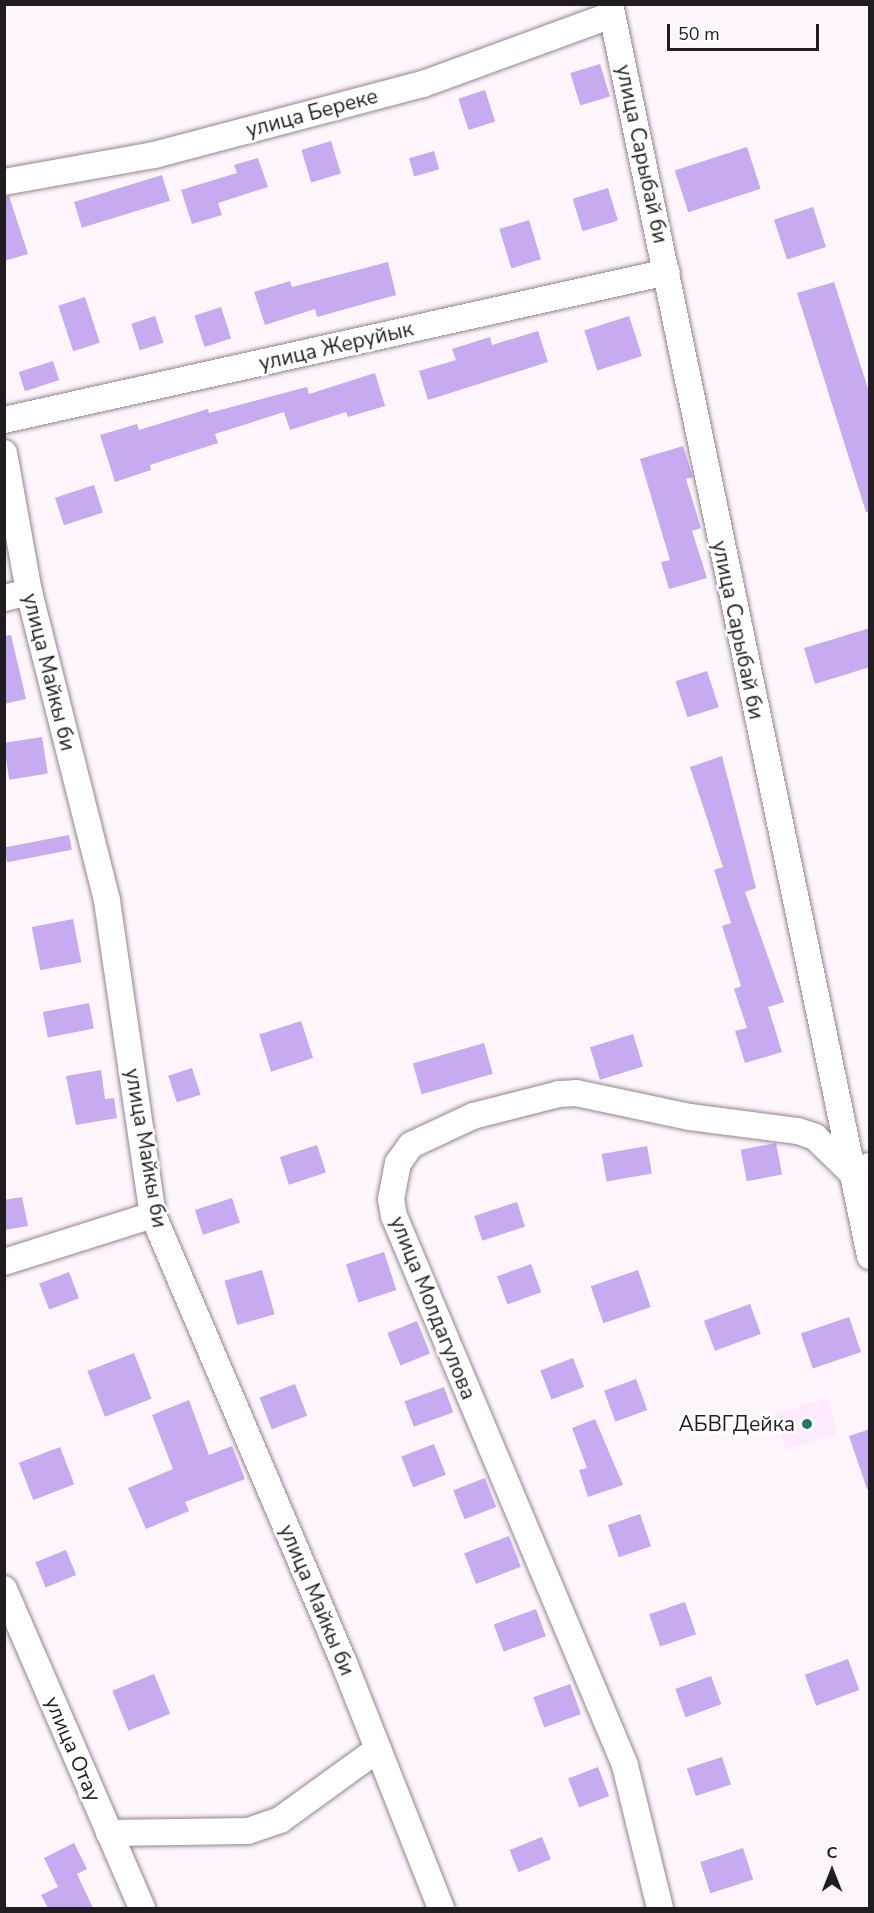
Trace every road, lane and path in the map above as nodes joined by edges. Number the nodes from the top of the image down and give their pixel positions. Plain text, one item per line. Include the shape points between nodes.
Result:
1 (611, 10) edge
2 (4, 182) edge
3 (667, 272) junction
4 (4, 420) edge
5 (4, 453) edge
6 (17, 595) edge
7 (860, 1169) edge
8 (153, 1215) junction
9 (870, 1256) edge
10 (4, 1262) edge
11 (4, 1589) edge
12 (378, 1749) junction
13 (110, 1833) junction
14 (142, 1908) edge
15 (441, 1908) edge
16 (660, 1908) edge

1 - 2 street, улица Береке via 423,84 154,155
1 - 3 street, улица Сарыбай би
3 - 4 street, улица Жеруйык
3 - 7 street, улица Сарыбай би
5 - 6 street, улица Майкы би
6 - 8 street, улица Майкы би via 107,901
7 - 9 street, улица Сарыбай би
7 - 16 street, улица Молдагулова via 815,1137 798,1131 690,1117 576,1093 473,1116 411,1145 398,1163 391,1199 394,1216 625,1766
8 - 10 street
8 - 12 street, улица Майкы би
11 - 13 street, улица Отау
12 - 13 street via 280,1820 248,1831
12 - 15 street, улица Майкы би
13 - 14 street, улица Отау

